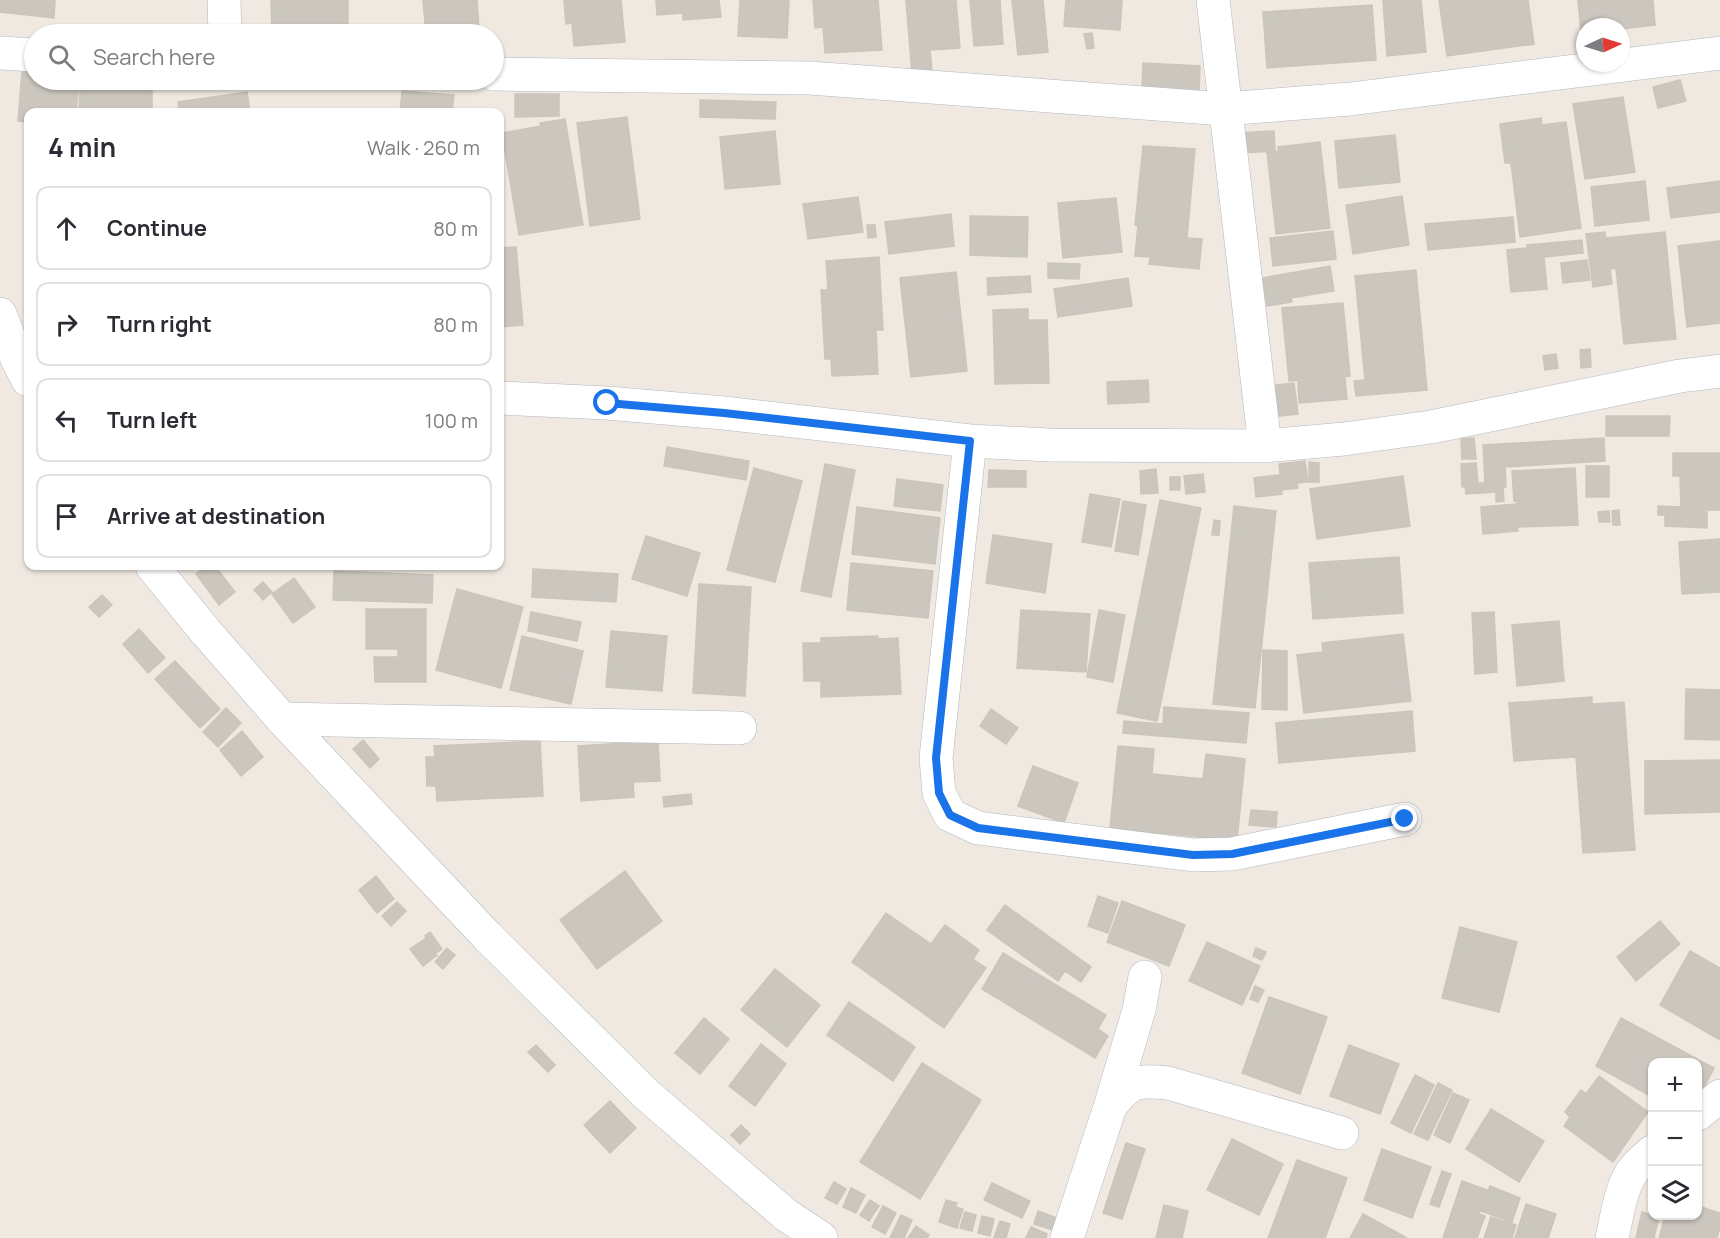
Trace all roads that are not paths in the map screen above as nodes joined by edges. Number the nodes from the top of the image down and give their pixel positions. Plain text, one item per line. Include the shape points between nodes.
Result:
1 (224, 0) edge
2 (1213, 0) edge
3 (225, 24) edge
4 (0, 53) edge
5 (1720, 53) edge
6 (24, 54) edge
7 (504, 74) edge
8 (1224, 108) junction
9 (0, 314) edge
10 (1720, 371) edge
11 (24, 372) edge
12 (504, 398) edge
13 (970, 441) junction
14 (1265, 446) junction
15 (155, 570) edge
16 (282, 719) junction
17 (740, 728) dead end
18 (1405, 819) dead end
19 (1145, 976) dead end
20 (1720, 1095) edge
21 (1110, 1107) junction
22 (1700, 1112) edge
23 (1342, 1133) dead end
24 (1648, 1156) edge
25 (821, 1238) edge
26 (1067, 1238) edge
27 (1612, 1238) edge

1 - 3 street
2 - 8 street
4 - 6 street
5 - 8 street via 1350,99
7 - 8 street via 810,78
8 - 14 street
9 - 11 street
10 - 14 street via 1431,427
12 - 13 street via 724,413
13 - 14 street
13 - 18 street via 936,758 939,793 950,815 978,828 1193,855 1232,854
15 - 16 street
16 - 17 street
16 - 25 street via 487,936 646,1094 786,1215
19 - 21 street
20 - 22 street
21 - 23 street via 1122,1090 1142,1080 1168,1083
21 - 26 street
24 - 27 street via 1630,1174

